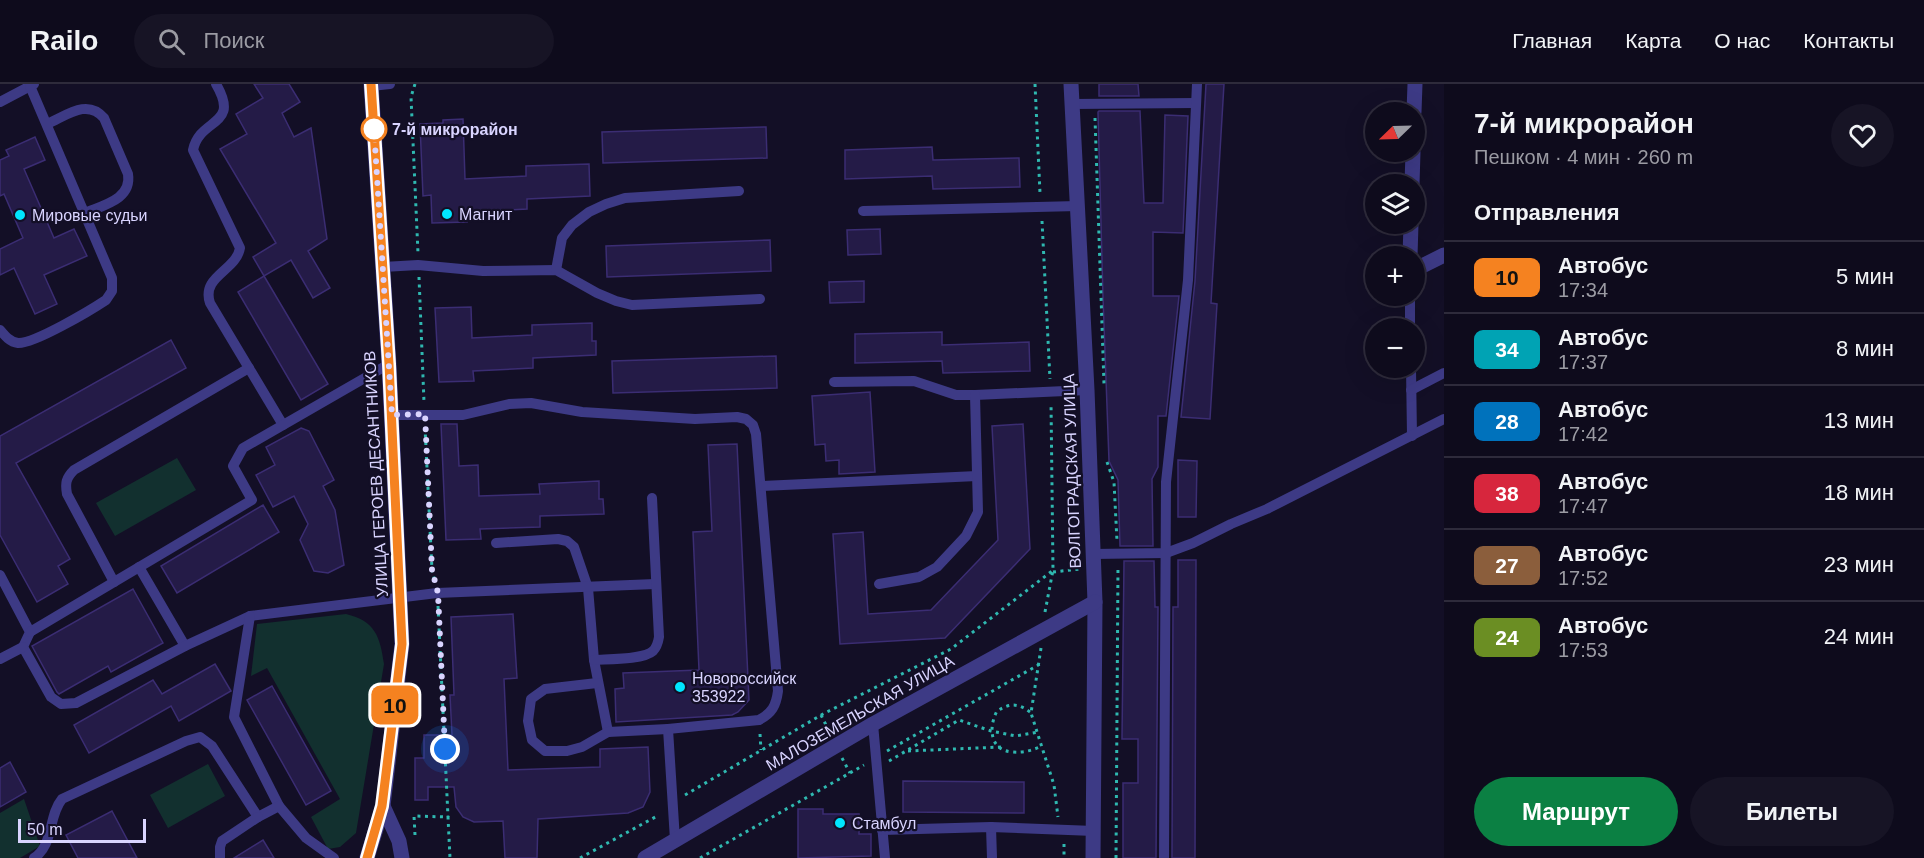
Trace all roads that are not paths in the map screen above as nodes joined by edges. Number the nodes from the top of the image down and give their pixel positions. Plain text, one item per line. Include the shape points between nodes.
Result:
1 (216, 84) edge
2 (390, 84) edge
3 (1071, 84) edge
4 (1197, 84) edge
5 (1415, 84) edge
6 (32, 85) edge
7 (371, 85) edge
8 (0, 102) edge
9 (1414, 102) edge
10 (1196, 103) junction
11 (1072, 104) junction
12 (47, 124) junction
13 (739, 191) dead end
14 (1078, 206) junction
15 (862, 211) dead end
16 (85, 213) junction
17 (1444, 255) edge
18 (1425, 264) edge
19 (383, 267) junction
20 (556, 270) junction
21 (760, 299) dead end
22 (0, 330) edge
23 (389, 364) junction
24 (249, 368) junction
25 (1444, 373) edge
26 (1411, 378) edge
27 (834, 382) dead end
28 (1087, 390) junction
29 (1411, 390) junction
30 (975, 395) junction
31 (392, 415) junction
32 (1444, 419) edge
33 (283, 425) junction
34 (1412, 436) junction
35 (977, 476) junction
36 (762, 486) junction
37 (652, 498) dead end
38 (496, 543) dead end
39 (1166, 553) junction
40 (1093, 554) junction
41 (139, 567) junction
42 (0, 575) edge
43 (114, 582) junction
44 (655, 584) junction
45 (879, 584) dead end
46 (588, 588) junction
47 (400, 596) junction
48 (1095, 602) junction
49 (250, 616) junction
50 (30, 632) junction
51 (185, 646) junction
52 (23, 647) junction
53 (0, 659) edge
54 (594, 660) junction
55 (597, 683) junction
56 (873, 724) junction
57 (669, 729) junction
58 (608, 732) junction
59 (279, 806) junction
60 (382, 806) junction
61 (258, 817) junction
62 (991, 827) junction
63 (882, 830) junction
64 (1094, 831) junction
65 (675, 840) junction
66 (34, 858) edge
67 (220, 858) edge
68 (334, 858) edge
69 (367, 858) edge
70 (402, 858) edge
71 (645, 858) edge
72 (885, 858) edge
73 (992, 858) edge
74 (1094, 858) edge
75 (1164, 858) edge

1 - 24 lane via 225,104 224,112 194,142 193,150 240,248 234,262 213,280 207,295
2 - 7 lane
3 - 11 street, ВОЛГОГРАДСКАЯ УЛИЦА
4 - 10 lane
5 - 9 street
6 - 8 lane
6 - 12 lane
7 - 19 street, УЛИЦА ГЕРОЕВ ДЕСАНТНИКОВ
10 - 11 lane
10 - 39 lane via 1188,280 1166,482
11 - 14 street, ВОЛГОГРАДСКАЯ УЛИЦА
12 - 16 lane
12 - 16 lane via 80,109 98,111 128,174 130,183 126,191
13 - 20 lane via 626,198 606,204 572,225 562,238
14 - 15 lane
14 - 28 street, ВОЛГОГРАДСКАЯ УЛИЦА
16 - 22 lane via 112,278 112,291 106,300 34,339 19,343 8,340
17 - 18 street
19 - 20 lane
19 - 23 street, УЛИЦА ГЕРОЕВ ДЕСАНТНИКОВ
20 - 21 lane via 616,302 632,305
23 - 31 street, УЛИЦА ГЕРОЕВ ДЕСАНТНИКОВ
23 - 33 lane
24 - 33 lane
24 - 43 lane via 67,476 67,494
25 - 29 lane
26 - 29 lane
27 - 30 lane via 914,381 956,395
28 - 30 lane
28 - 40 street, ВОЛГОГРАДСКАЯ УЛИЦА
29 - 34 lane
30 - 35 lane
31 - 36 lane via 463,416 509,404 531,403 582,412 695,419 737,417 753,425
31 - 47 street, УЛИЦА ГЕРОЕВ ДЕСАНТНИКОВ
32 - 34 lane
33 - 41 lane via 243,448 233,466 252,500
34 - 39 lane via 1267,509
35 - 36 lane
35 - 45 lane via 978,512 966,536 937,567 919,577
36 - 57 lane via 776,705 759,720
37 - 44 lane
38 - 46 lane via 567,541 574,547
39 - 40 lane
39 - 75 lane
40 - 48 street, ВОЛГОГРАДСКАЯ УЛИЦА
41 - 43 lane
41 - 51 lane
42 - 50 lane
43 - 50 lane
44 - 46 lane
44 - 54 lane via 657,646 642,656
46 - 47 lane
46 - 54 lane
47 - 49 lane
47 - 60 street, УЛИЦА ГЕРОЕВ ДЕСАНТНИКОВ via 402,644
48 - 56 street, МАЛОЗЕМЕЛЬСКАЯ УЛИЦА
48 - 64 street, ВОЛГОГРАДСКАЯ УЛИЦА
49 - 51 lane
49 - 59 lane via 234,717
50 - 52 lane
51 - 52 lane via 76,703 62,704 51,697
52 - 53 lane
54 - 55 lane
55 - 58 lane
55 - 58 lane via 545,689 531,699 528,721 532,740 545,751 567,751
56 - 63 lane
56 - 65 street, МАЛОЗЕМЕЛЬСКАЯ УЛИЦА
57 - 58 lane
57 - 65 lane
59 - 61 lane
59 - 68 lane via 306,838
60 - 69 street, УЛИЦА ГЕРОЕВ ДЕСАНТНИКОВ
60 - 70 street via 399,841
61 - 66 lane via 212,746 200,737 63,799 44,850
61 - 67 lane via 222,841
62 - 63 lane
62 - 64 lane
62 - 73 lane
63 - 72 lane
64 - 74 street, ВОЛГОГРАДСКАЯ УЛИЦА
65 - 71 street, МАЛОЗЕМЕЛЬСКАЯ УЛИЦА

